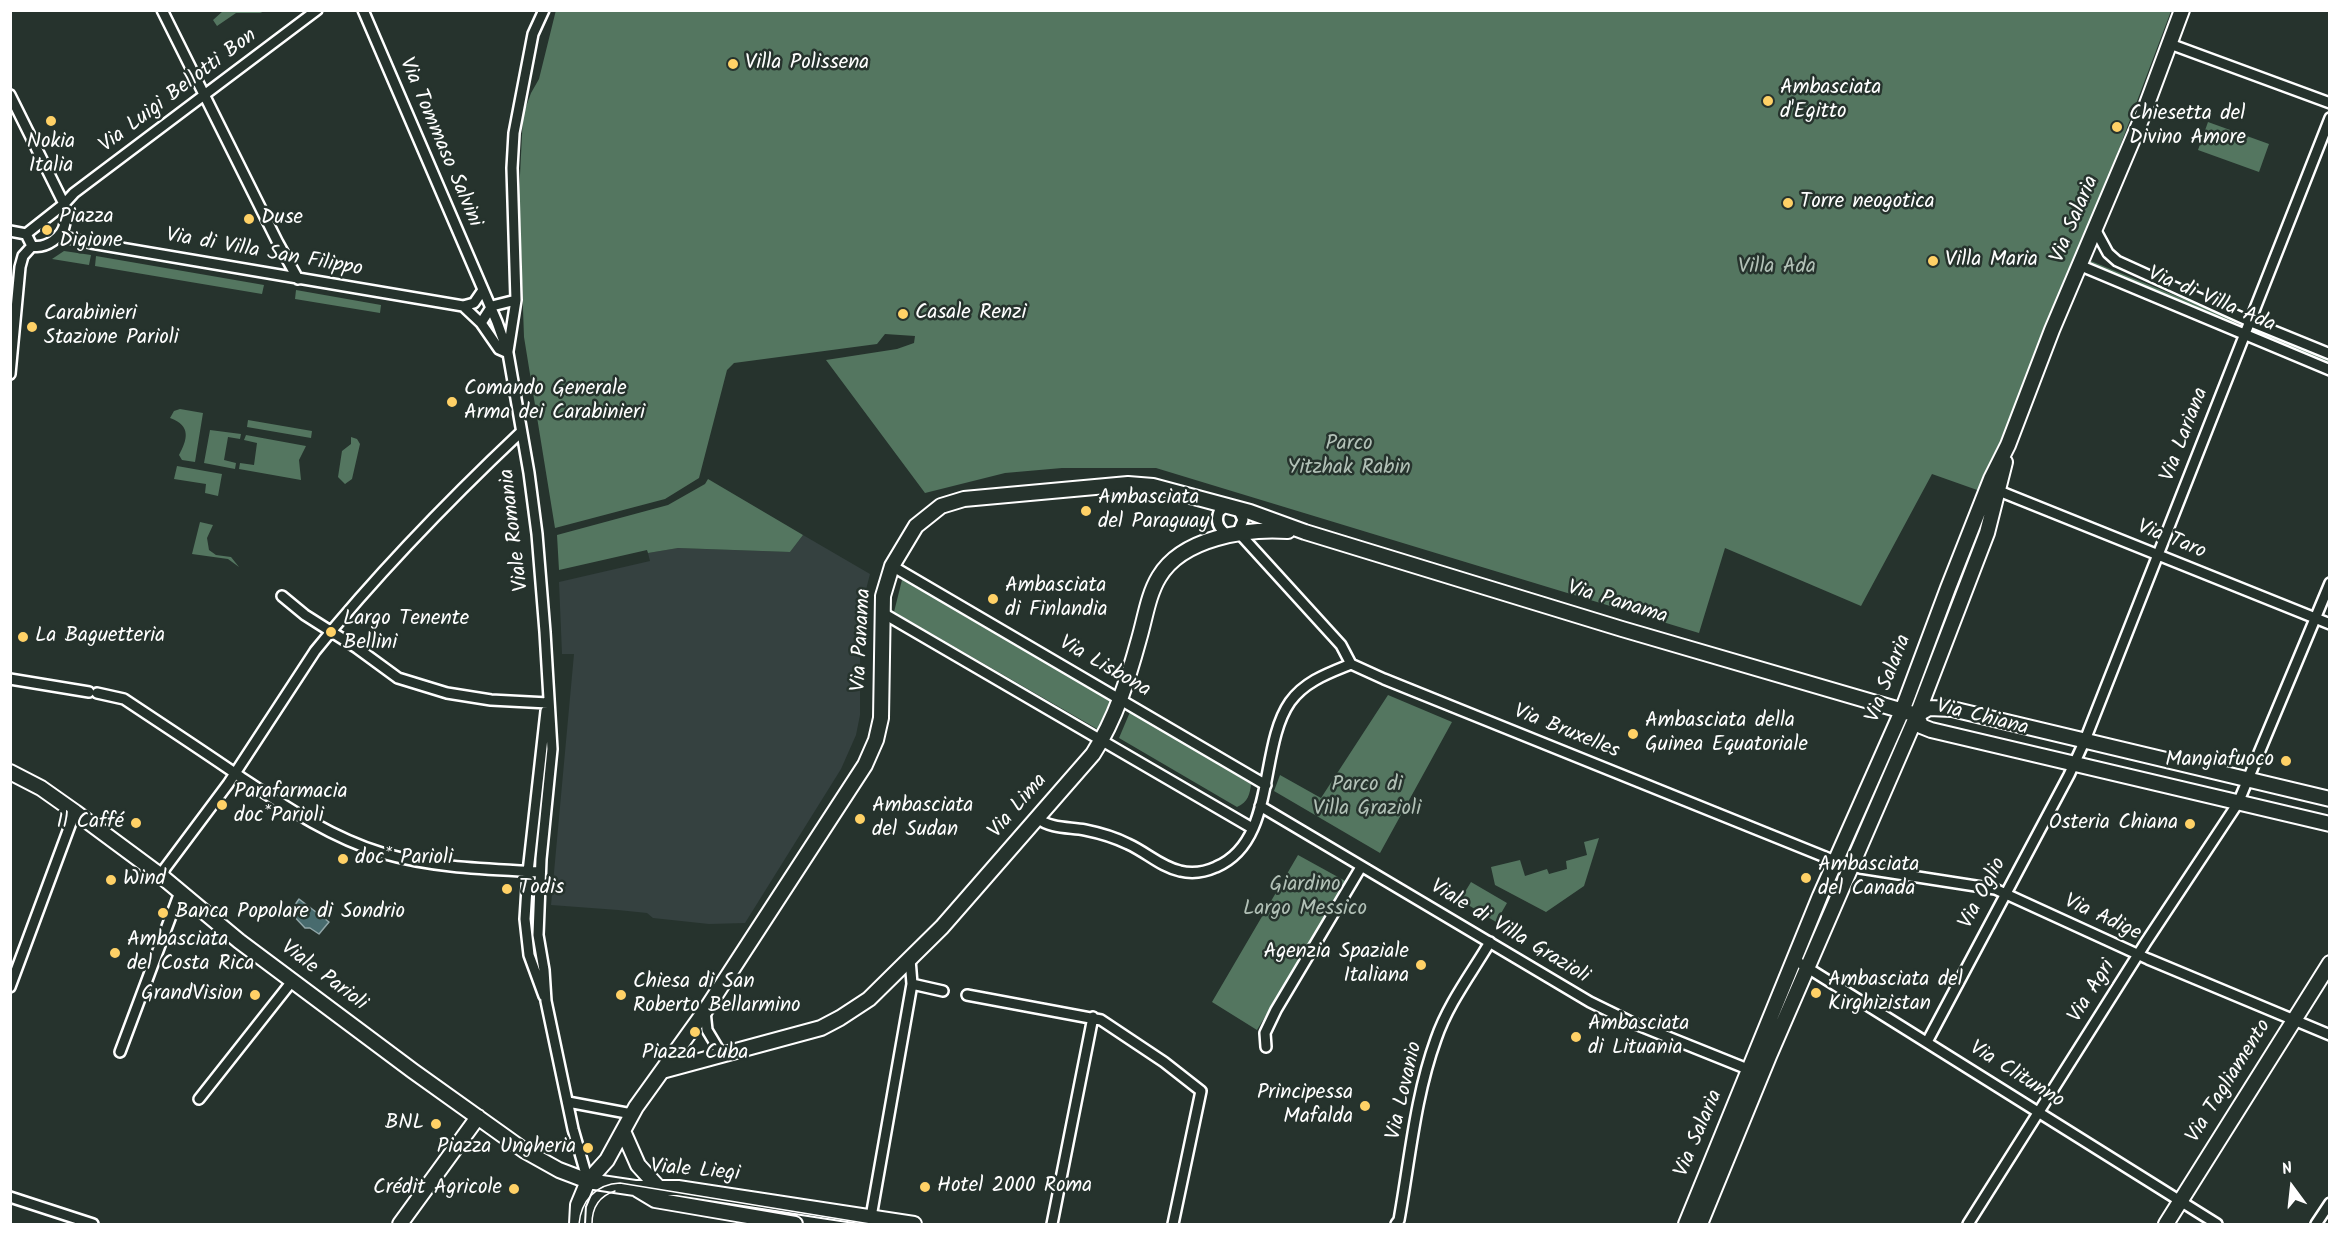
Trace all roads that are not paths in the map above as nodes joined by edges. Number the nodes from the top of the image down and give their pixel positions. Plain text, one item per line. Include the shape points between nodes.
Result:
1 (162, 10) edge
2 (317, 10) edge
3 (363, 10) edge
4 (543, 10) edge
5 (2182, 10) edge
6 (2170, 44) junction
7 (10, 95) edge
8 (204, 96) junction
9 (2330, 103) edge
10 (2330, 118) edge
11 (64, 204) junction
12 (2095, 229) junction
13 (10, 231) edge
14 (26, 234) junction
15 (60, 236) junction
16 (32, 246) junction
17 (2079, 265) junction
18 (298, 279) junction
19 (483, 290) junction
20 (516, 300) junction
21 (463, 306) junction
22 (490, 307) junction
23 (2249, 321) junction
24 (481, 323) junction
25 (2244, 334) junction
26 (508, 353) junction
27 (2330, 354) edge
28 (2330, 370) edge
29 (10, 374) edge
30 (521, 432) junction
31 (2008, 445) junction
32 (1999, 491) junction
33 (1227, 510) junction
34 (1305, 532) junction
35 (1235, 534) junction
36 (2159, 555) junction
37 (892, 566) junction
38 (2330, 583) edge
39 (282, 596) dead end
40 (881, 612) junction
41 (2315, 618) junction
42 (2330, 624) edge
43 (331, 631) junction
44 (1351, 663) junction
45 (10, 678) edge
46 (1929, 682) junction
47 (1121, 698) junction
48 (548, 703) junction
49 (1952, 709) junction
50 (1902, 711) junction
51 (1917, 715) junction
52 (1101, 740) junction
53 (2085, 740) junction
54 (2074, 764) junction
55 (10, 772) edge
56 (235, 773) junction
57 (2248, 780) junction
58 (1266, 785) junction
59 (2330, 799) edge
60 (2238, 803) junction
61 (1260, 806) junction
62 (75, 812) junction
63 (1037, 818) junction
64 (2330, 824) edge
65 (1252, 828) junction
66 (1835, 861) junction
67 (1851, 866) junction
68 (1361, 867) junction
69 (528, 872) junction
70 (540, 872) junction
71 (160, 875) junction
72 (180, 892) junction
73 (2005, 893) junction
74 (1490, 942) junction
75 (2138, 955) junction
76 (910, 959) junction
77 (1795, 960) junction
78 (2330, 963) edge
79 (1807, 968) junction
80 (14, 970) edge
81 (293, 980) junction
82 (912, 984) junction
83 (10, 987) edge
84 (943, 991) dead end
85 (967, 995) dead end
86 (546, 1001) junction
87 (705, 1011) junction
88 (1093, 1017) junction
89 (2294, 1019) junction
90 (2330, 1035) edge
91 (1927, 1042) junction
92 (1266, 1047) dead end
93 (120, 1052) dead end
94 (722, 1055) junction
95 (1750, 1070) junction
96 (662, 1071) junction
97 (199, 1099) dead end
98 (568, 1102) junction
99 (2038, 1112) junction
100 (478, 1117) junction
101 (628, 1121) junction
102 (588, 1181) junction
103 (658, 1187) junction
104 (635, 1188) junction
105 (10, 1197) edge
106 (2181, 1202) junction
107 (2330, 1203) edge
108 (871, 1217) junction
109 (1697, 1222) edge
110 (1401, 1223) edge
111 (93, 1224) edge
112 (400, 1224) edge
113 (577, 1224) edge
114 (795, 1224) edge
115 (914, 1224) edge
116 (1052, 1224) edge
117 (1173, 1224) edge
118 (1968, 1224) edge
119 (2166, 1224) edge
120 (2217, 1224) edge
121 (2316, 1224) edge

1 - 8 street
2 - 8 street, Via Luigi Bellotti Bon
3 - 19 street, Via Tommaso Salvini
4 - 20 street via 533,34 514,133
5 - 6 street, Via Salaria
6 - 9 street
6 - 12 street, Via Salaria
7 - 11 street
8 - 11 street, Via Luigi Bellotti Bon
8 - 18 street
10 - 23 street, Via Lariana
11 - 14 street
11 - 15 street via 66,223
12 - 17 street, Via Salaria
12 - 23 street, Via di Villa Ada via 2117,261
13 - 14 street
14 - 16 street
15 - 16 street via 45,245
15 - 18 street, Via di Villa San Filippo
16 - 29 street via 20,267
17 - 25 street, Via di Villa Ada
17 - 31 street, Via Salaria
18 - 21 street, Via di Villa San Filippo
19 - 21 street via 474,303
19 - 22 street, Via Tommaso Salvini
20 - 22 street
20 - 26 street
21 - 24 street
22 - 24 street
22 - 26 street, Via Tommaso Salvini
23 - 25 street, Via Lariana
23 - 27 street, Via di Villa Ada
24 - 26 street via 499,349
25 - 28 street, Via di Villa Ada
25 - 36 street, Via Lariana
26 - 30 street, Viale Romania
30 - 43 street via 396,555
30 - 48 street, Viale Romania via 537,534
31 - 32 street, Via Salaria
31 - 50 street, Via Salaria via 1991,478
32 - 36 street, Via Taro
32 - 46 street, Via Salaria
33 - 34 street, Via Panama
33 - 35 street via 1243,520
33 - 35 street via 1221,530
33 - 37 street, Via Panama via 1153,486 1128,484 964,499 941,506 916,526
34 - 35 street, Via Lima
34 - 50 street, Via Panama
35 - 44 street via 1341,645
35 - 47 street, Via Lima via 1184,553 1159,577
36 - 41 street, Via Taro
36 - 53 street, Via Lariana
37 - 40 street, Via Panama
37 - 47 street, Via Lisbona
38 - 41 street
39 - 43 street
40 - 52 street
40 - 87 street, Via Panama via 881,718 873,749
41 - 42 street, Via Taro
41 - 57 street
43 - 48 street via 398,678 447,693
43 - 56 street
44 - 58 street via 1301,690 1285,711
44 - 66 street, Via Bruxelles
45 - 56 street via 124,699
46 - 49 street via 1936,698
46 - 51 street, Via Salaria
47 - 52 street, Via Lima
47 - 58 street, Via Lisbona
48 - 69 street, Viale Romania
48 - 70 street, Viale Romania via 552,749
49 - 51 street, Via Chiana via 1929,708
49 - 53 street, Via Chiana
50 - 51 street, Via Panama
50 - 66 street, Via Salaria
51 - 54 street, Via Chiana via 1920,724 1931,730
51 - 67 street, Via Salaria
52 - 63 street, Via Lima
52 - 65 street
53 - 54 street, Via Lariana
53 - 57 street, Via Chiana
54 - 60 street, Via Chiana
54 - 73 street, Via Oglio
55 - 62 street, Viale Parioli
56 - 69 street via 323,828 381,852 442,866
56 - 71 street
57 - 59 street, Via Chiana
57 - 60 street
58 - 61 street
60 - 64 street, Via Chiana
60 - 75 street, Via Agri
61 - 65 street
61 - 68 street, Viale di Villa Grazioli
62 - 71 street, Viale Parioli
62 - 80 street
63 - 65 street via 1050,825 1108,836 1188,872 1213,868 1230,859
63 - 76 street, Via Lima
66 - 67 street
66 - 77 street, Via Salaria
67 - 73 street, Via Adige
67 - 79 street, Via Salaria
68 - 74 street, Viale di Villa Grazioli
68 - 92 street via 1276,1010 1265,1033
69 - 70 street
69 - 86 street, Viale Romania via 527,946
70 - 86 street, Viale Romania via 537,928
71 - 72 street, Viale Parioli
72 - 81 street, Viale Parioli
72 - 93 street
73 - 75 street, Via Adige
73 - 91 street, Via Oglio
74 - 95 street, Viale di Villa Grazioli via 1609,1012
74 - 110 street, Via Lovanio via 1436,1038 1422,1085
75 - 89 street, Via Adige
75 - 99 street, Via Agri
76 - 82 street
76 - 94 street, Via Lima via 880,990 821,1028
77 - 79 street, Via Clitunno
77 - 95 street, Via Salaria
78 - 89 street, Via Tagliamento
79 - 91 street, Via Clitunno
79 - 109 street, Via Salaria
80 - 83 street
81 - 97 street
81 - 100 street, Viale Parioli
82 - 84 street
82 - 108 street
85 - 88 street
86 - 98 street, Viale Romania
87 - 94 street via 708,1030
87 - 96 street
88 - 116 street
88 - 117 street via 1122,1032 1201,1091
89 - 90 street, Via Adige
89 - 106 street, Via Tagliamento
91 - 99 street, Via Clitunno
94 - 96 street
95 - 109 street, Via Salaria
96 - 101 street
98 - 101 street
98 - 102 street
99 - 106 street, Via Clitunno
99 - 118 street, Via Agri
100 - 102 street, Viale Parioli via 525,1151
100 - 112 street
101 - 102 street via 607,1160
101 - 103 street via 638,1165
102 - 104 street
102 - 113 street via 578,1205
103 - 104 street, Viale Liegi
103 - 108 street, Viale Liegi
104 - 114 street, Viale Liegi via 655,1200
105 - 111 street
106 - 119 street, Via Tagliamento
106 - 120 street, Via Clitunno
107 - 121 street
108 - 115 street, Viale Liegi

